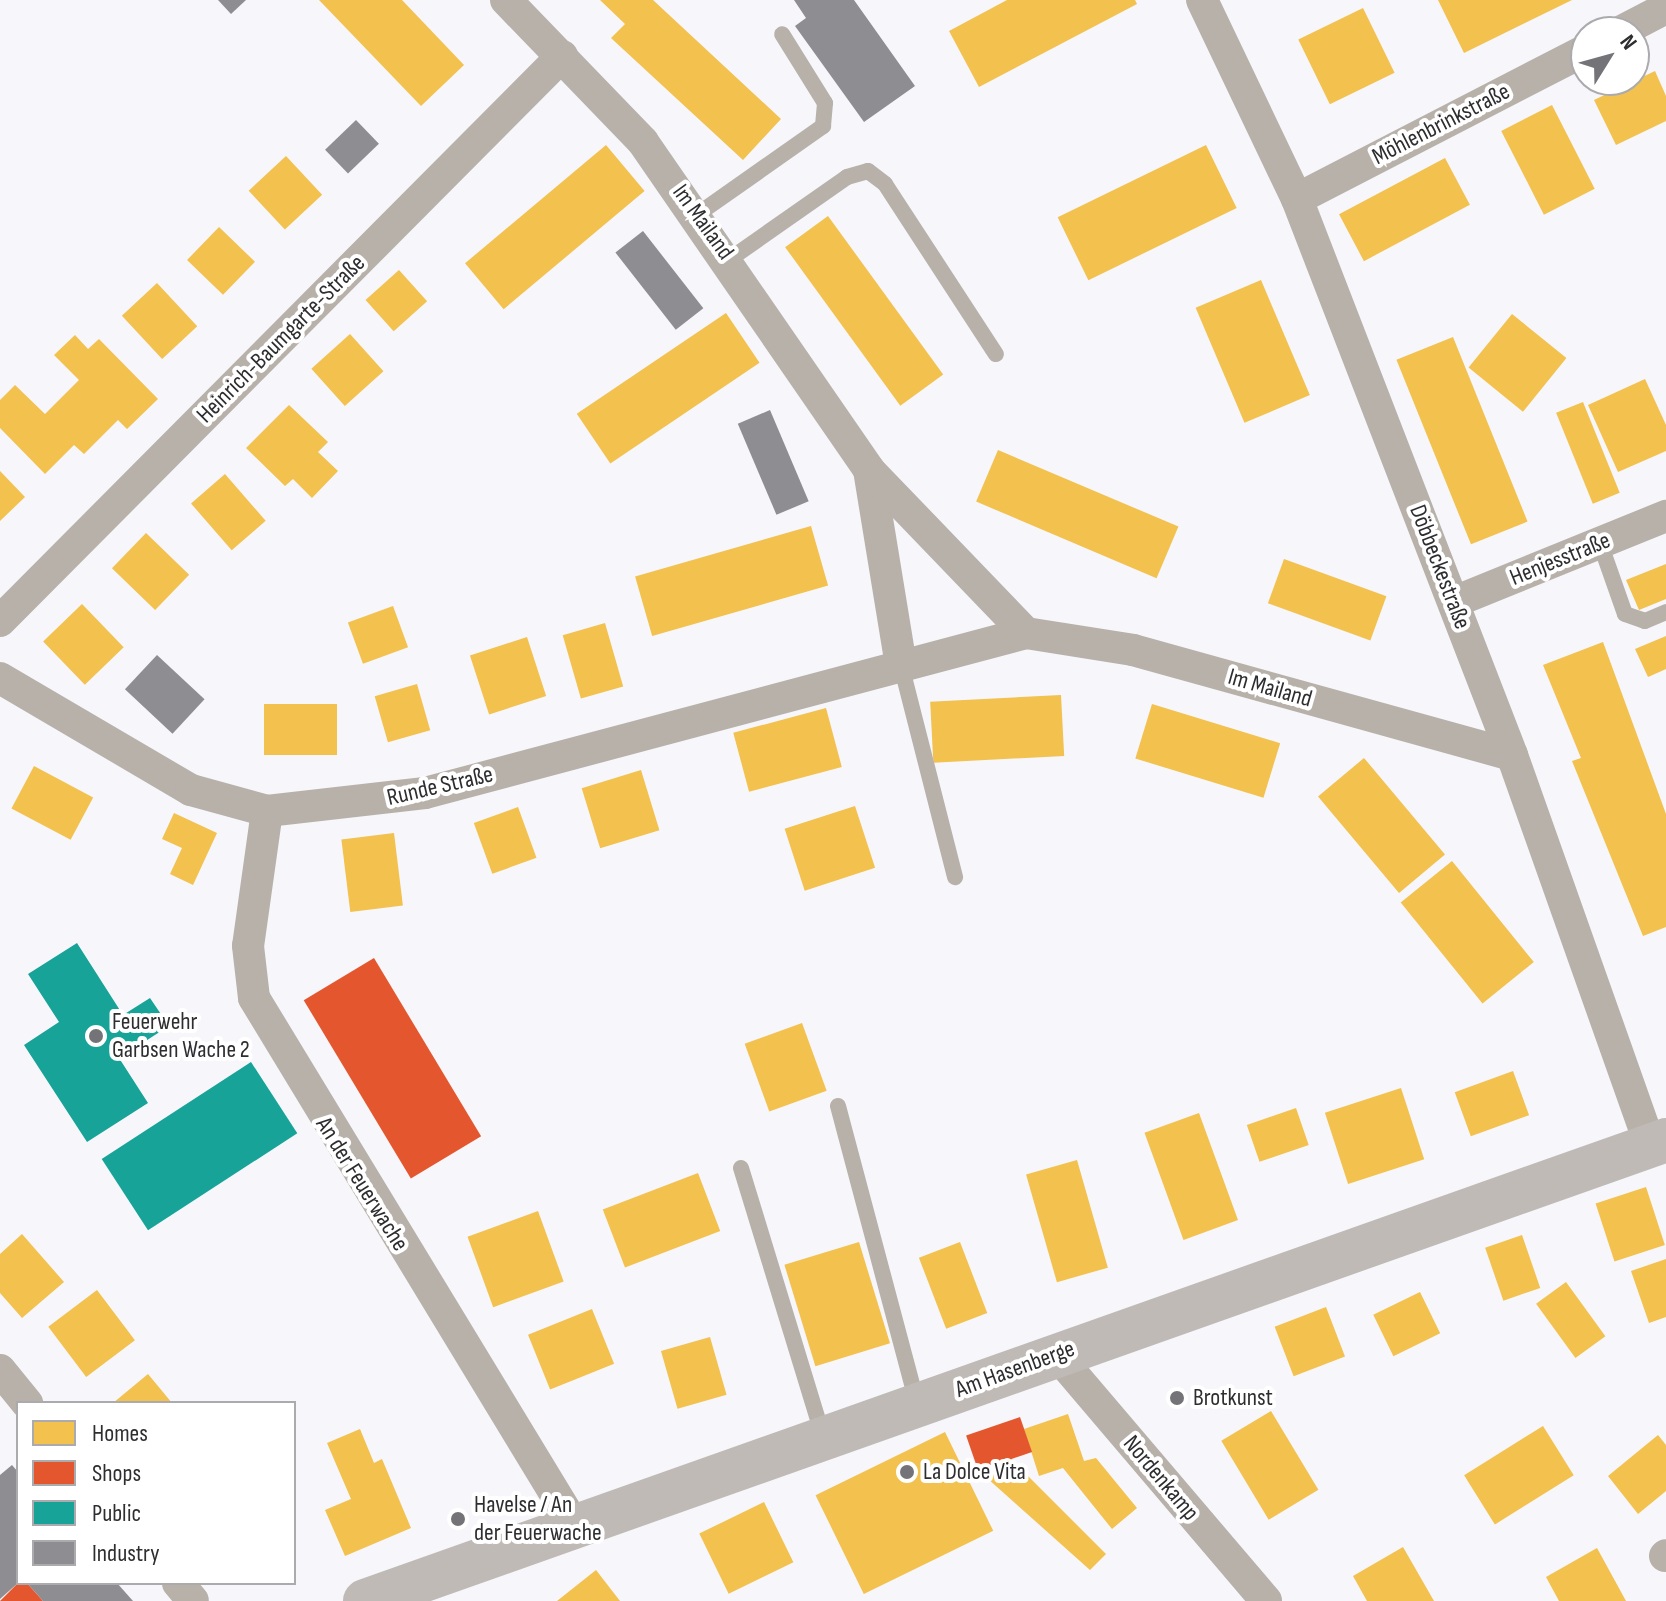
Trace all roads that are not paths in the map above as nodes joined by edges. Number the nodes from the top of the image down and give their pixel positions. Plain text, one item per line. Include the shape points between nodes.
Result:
1 (506, 0) edge
2 (1202, 0) edge
3 (782, 34) dead end
4 (562, 56) junction
5 (1570, 58) edge
6 (1297, 199) junction
7 (698, 214) junction
8 (730, 259) junction
9 (996, 354) dead end
10 (869, 470) junction
11 (1666, 516) edge
12 (1600, 543) junction
13 (1454, 602) junction
14 (1666, 612) edge
15 (0, 621) edge
16 (1026, 633) junction
17 (901, 665) junction
18 (0, 678) edge
19 (1512, 755) junction
20 (267, 811) junction
21 (955, 877) dead end
22 (838, 1106) dead end
23 (1658, 1142) edge
24 (741, 1168) dead end
25 (1056, 1354) junction
26 (0, 1370) edge
27 (25, 1401) edge
28 (917, 1404) junction
29 (823, 1439) junction
30 (576, 1528) junction
31 (180, 1585) edge
32 (193, 1601) edge
33 (365, 1601) edge
34 (1266, 1601) edge

1 - 4 street, Im Mailand
2 - 6 street, Döbbeckestraße
3 - 7 lane via 825,103 823,126
4 - 7 street, Im Mailand
4 - 15 street, Heinrich-Baumgarte-Straße
5 - 6 street, Möhlenbrinkstraße
6 - 13 street, Döbbeckestraße
7 - 8 street, Im Mailand
8 - 9 lane via 847,177 868,171 885,184
8 - 10 street, Im Mailand
10 - 16 street, Im Mailand
10 - 17 street, Im Mailand
11 - 12 street, Henjesstraße
12 - 13 street, Henjesstraße
12 - 14 lane via 1625,614 1645,621
13 - 19 street, Döbbeckestraße
16 - 17 street, Im Mailand
16 - 19 street, Im Mailand via 1133,650
17 - 20 street, Runde Straße via 425,793
17 - 21 lane
18 - 20 street, Runde Straße via 178,783
19 - 23 street, Döbbeckestraße
20 - 30 street, An der Feuerwache via 248,946 254,998 282,1056
22 - 28 lane
23 - 25 street, Am Hasenberge
24 - 29 lane
25 - 28 street, Am Hasenberge
25 - 34 street, Nordenkamp
26 - 27 street
28 - 29 street, Am Hasenberge
29 - 30 street, Am Hasenberge
30 - 33 street, Am Hasenberge
31 - 32 street

